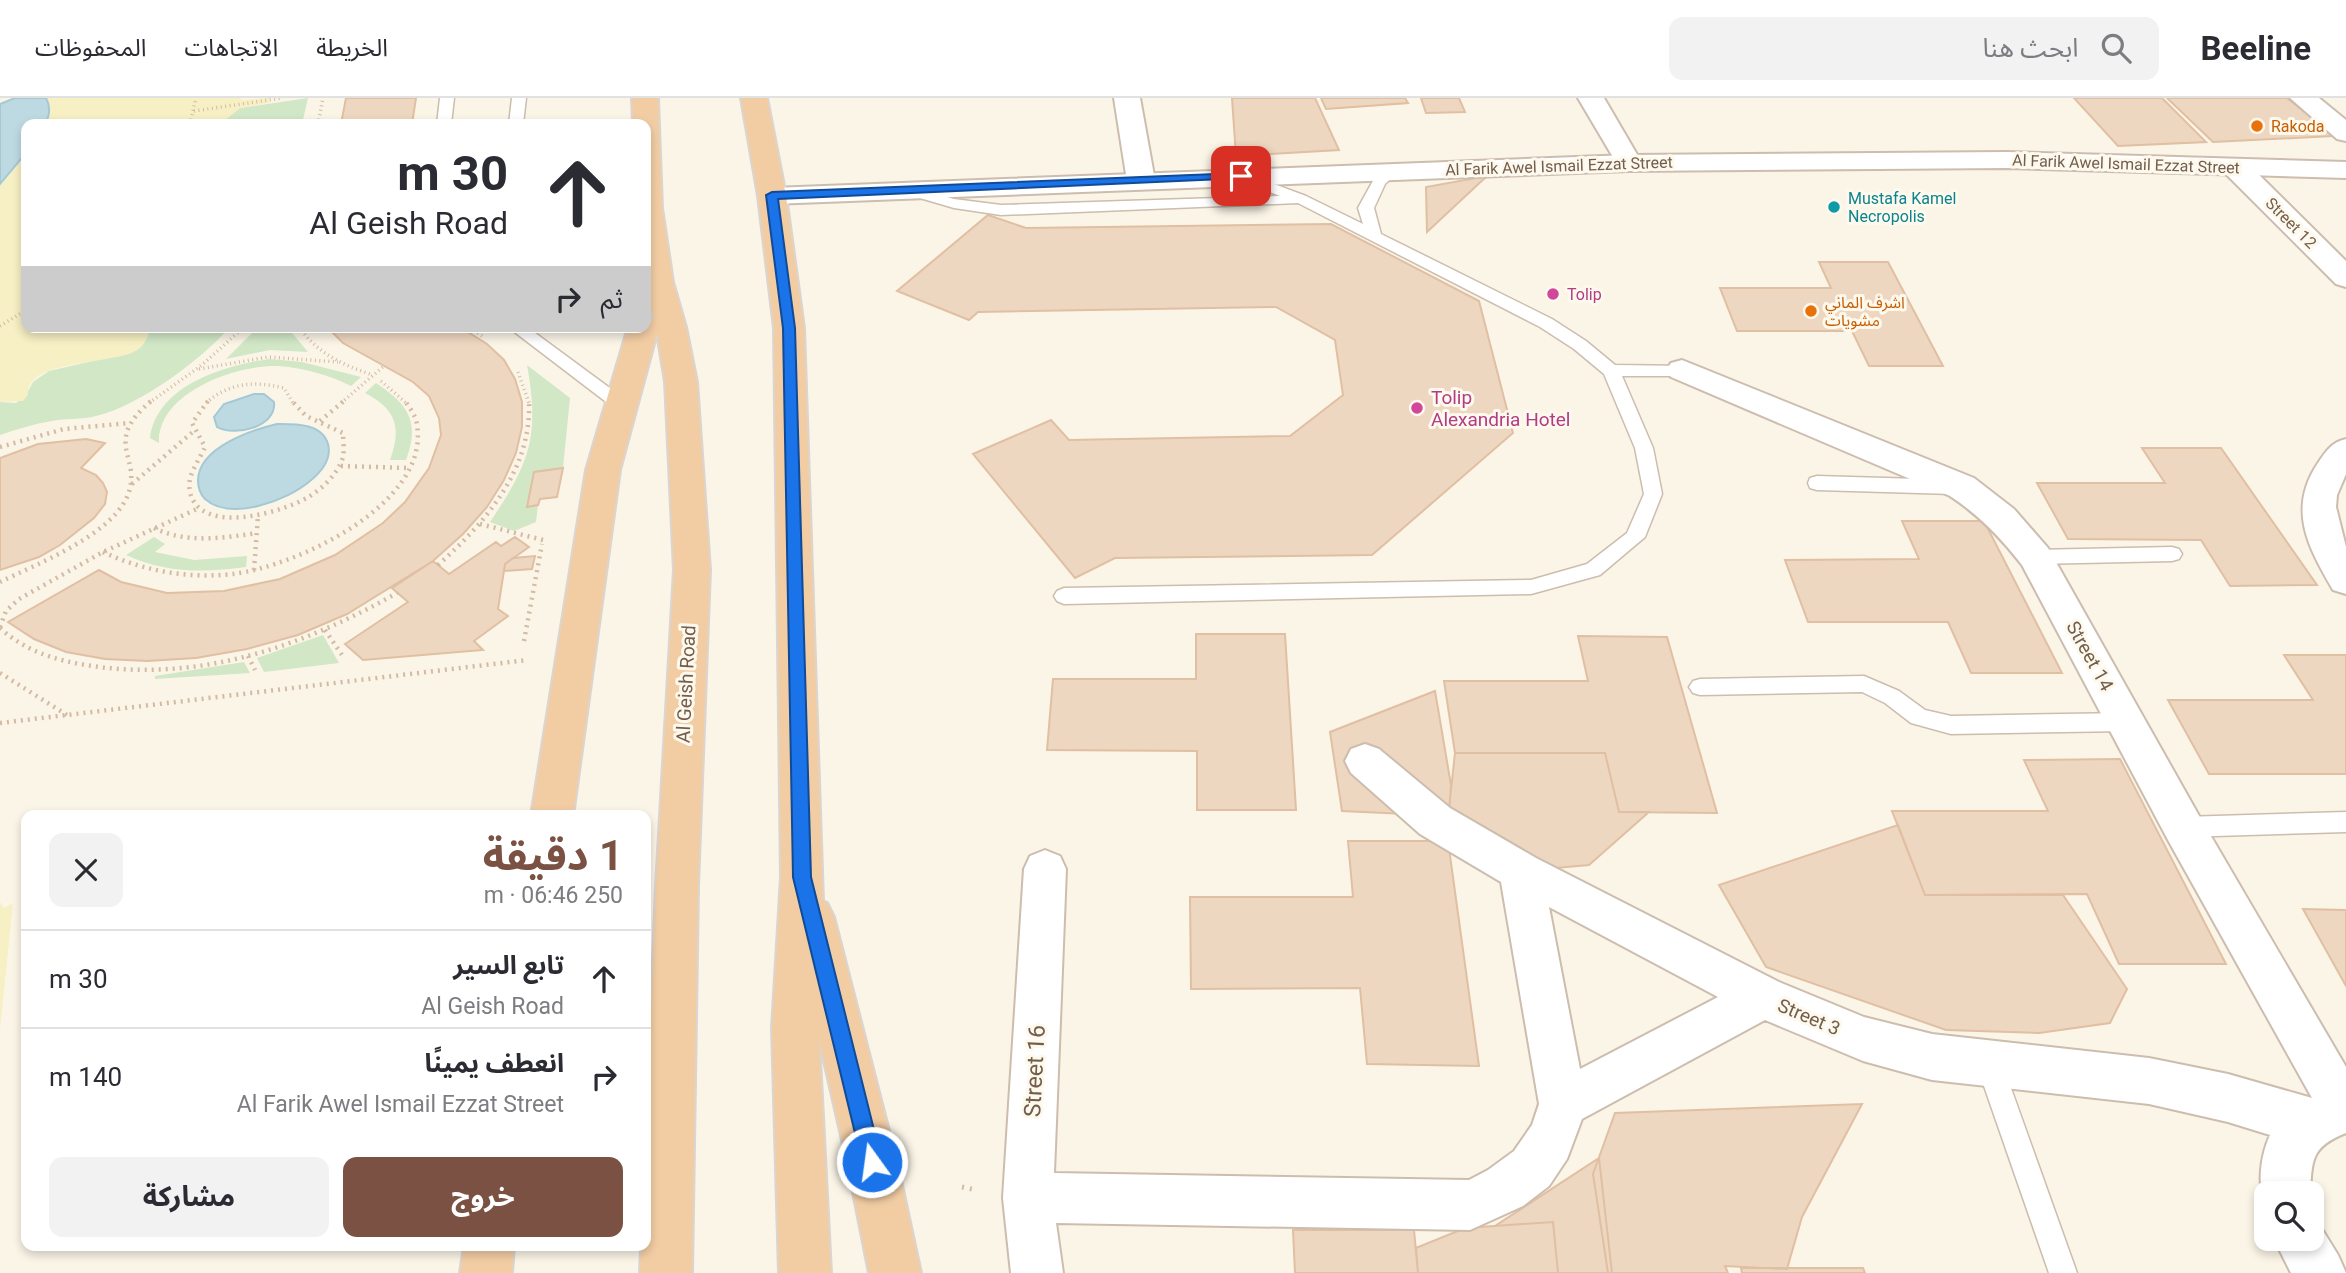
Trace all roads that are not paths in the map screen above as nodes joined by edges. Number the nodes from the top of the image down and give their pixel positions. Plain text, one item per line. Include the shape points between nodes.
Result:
1 (447, 98) edge
2 (519, 98) edge
3 (645, 98) edge
4 (754, 98) edge
5 (1127, 98) edge
6 (1591, 98) edge
7 (2303, 98) edge
8 (445, 119) edge
9 (517, 119) edge
10 (645, 119) edge
11 (2346, 133) edge
12 (1629, 163) junction
13 (2236, 168) junction
14 (2346, 170) edge
15 (1391, 172) junction
16 (1241, 176) junction
17 (1141, 181) junction
18 (908, 190) junction
19 (772, 195) junction
20 (1301, 199) junction
21 (651, 238) edge
22 (1376, 238) junction
23 (2346, 278) edge
24 (657, 282) junction
25 (651, 302) edge
26 (528, 333) edge
27 (641, 333) edge
28 (1682, 370) joint
29 (1611, 371) junction
30 (620, 404) junction
31 (2346, 450) edge
32 (1817, 483) dead end
33 (1962, 487) junction
34 (2172, 554) dead end
35 (2035, 556) junction
36 (2346, 580) edge
37 (1064, 596) dead end
38 (1700, 687) dead end
39 (2126, 722) junction
40 (1365, 761) dead end
41 (553, 810) edge
42 (2346, 822) edge
43 (2183, 827) junction
44 (1045, 869) dead end
45 (1521, 871) junction
46 (802, 877) junction
47 (1763, 997) junction
48 (1989, 1063) junction
49 (1563, 1104) junction
50 (2333, 1114) edge
51 (2286, 1181) edge
52 (1028, 1198) junction
53 (488, 1251) edge
54 (2306, 1251) edge
55 (486, 1273) edge
56 (666, 1273) edge
57 (805, 1273) edge
58 (895, 1273) edge
59 (1037, 1273) edge
60 (2063, 1273) edge
61 (2320, 1273) edge

1 - 8 lane
2 - 9 lane
3 - 10 highway, Al Geish Road
4 - 19 highway
5 - 17 street
6 - 12 street
7 - 11 street
12 - 13 street, Al Farik Awel Ismail Ezzat Street via 2007,160
12 - 15 street, Al Farik Awel Ismail Ezzat Street
13 - 14 street, Al Farik Awel Ismail Ezzat Street
13 - 23 street, Street 12
15 - 16 street, Al Farik Awel Ismail Ezzat Street
15 - 22 lane via 1379,183 1366,208
16 - 17 street, Al Farik Awel Ismail Ezzat Street
16 - 20 lane
17 - 18 street, Al Farik Awel Ismail Ezzat Street
18 - 19 street, Al Farik Awel Ismail Ezzat Street
18 - 20 lane via 935,201 1001,210
19 - 46 highway via 789,328
20 - 22 lane
21 - 24 highway, Al Geish Road
22 - 29 lane via 1546,323
24 - 25 highway
24 - 56 highway, Al Geish Road via 681,382 692,570
26 - 30 lane
27 - 30 highway
28 - 29 lane
28 - 33 street, Street 14
29 - 37 lane via 1644,449 1653,494 1635,537 1593,570 1531,587
30 - 41 highway via 603,470
31 - 36 street via 2324,483 2319,511 2325,542
32 - 33 lane
33 - 35 street, Street 14 via 1988,503
34 - 35 lane
35 - 39 street, Street 14
38 - 39 lane via 1864,684 1919,717 1943,723
39 - 43 street, Street 14
40 - 45 street, Street 3 via 1435,821
42 - 43 lane
43 - 50 street, Street 14
44 - 52 street, Street 16
45 - 47 street, Street 3
45 - 49 street
46 - 57 highway via 795,1028
46 - 58 highway
47 - 48 street, Street 3 via 1863,1039 1931,1057
47 - 49 street
48 - 50 street, Street 3 via 2149,1081
48 - 60 lane
49 - 52 street via 1554,1139 1533,1168 1505,1191 1470,1205
50 - 51 street via 2288,1149
52 - 59 street, Street 16
53 - 55 highway
54 - 61 street

